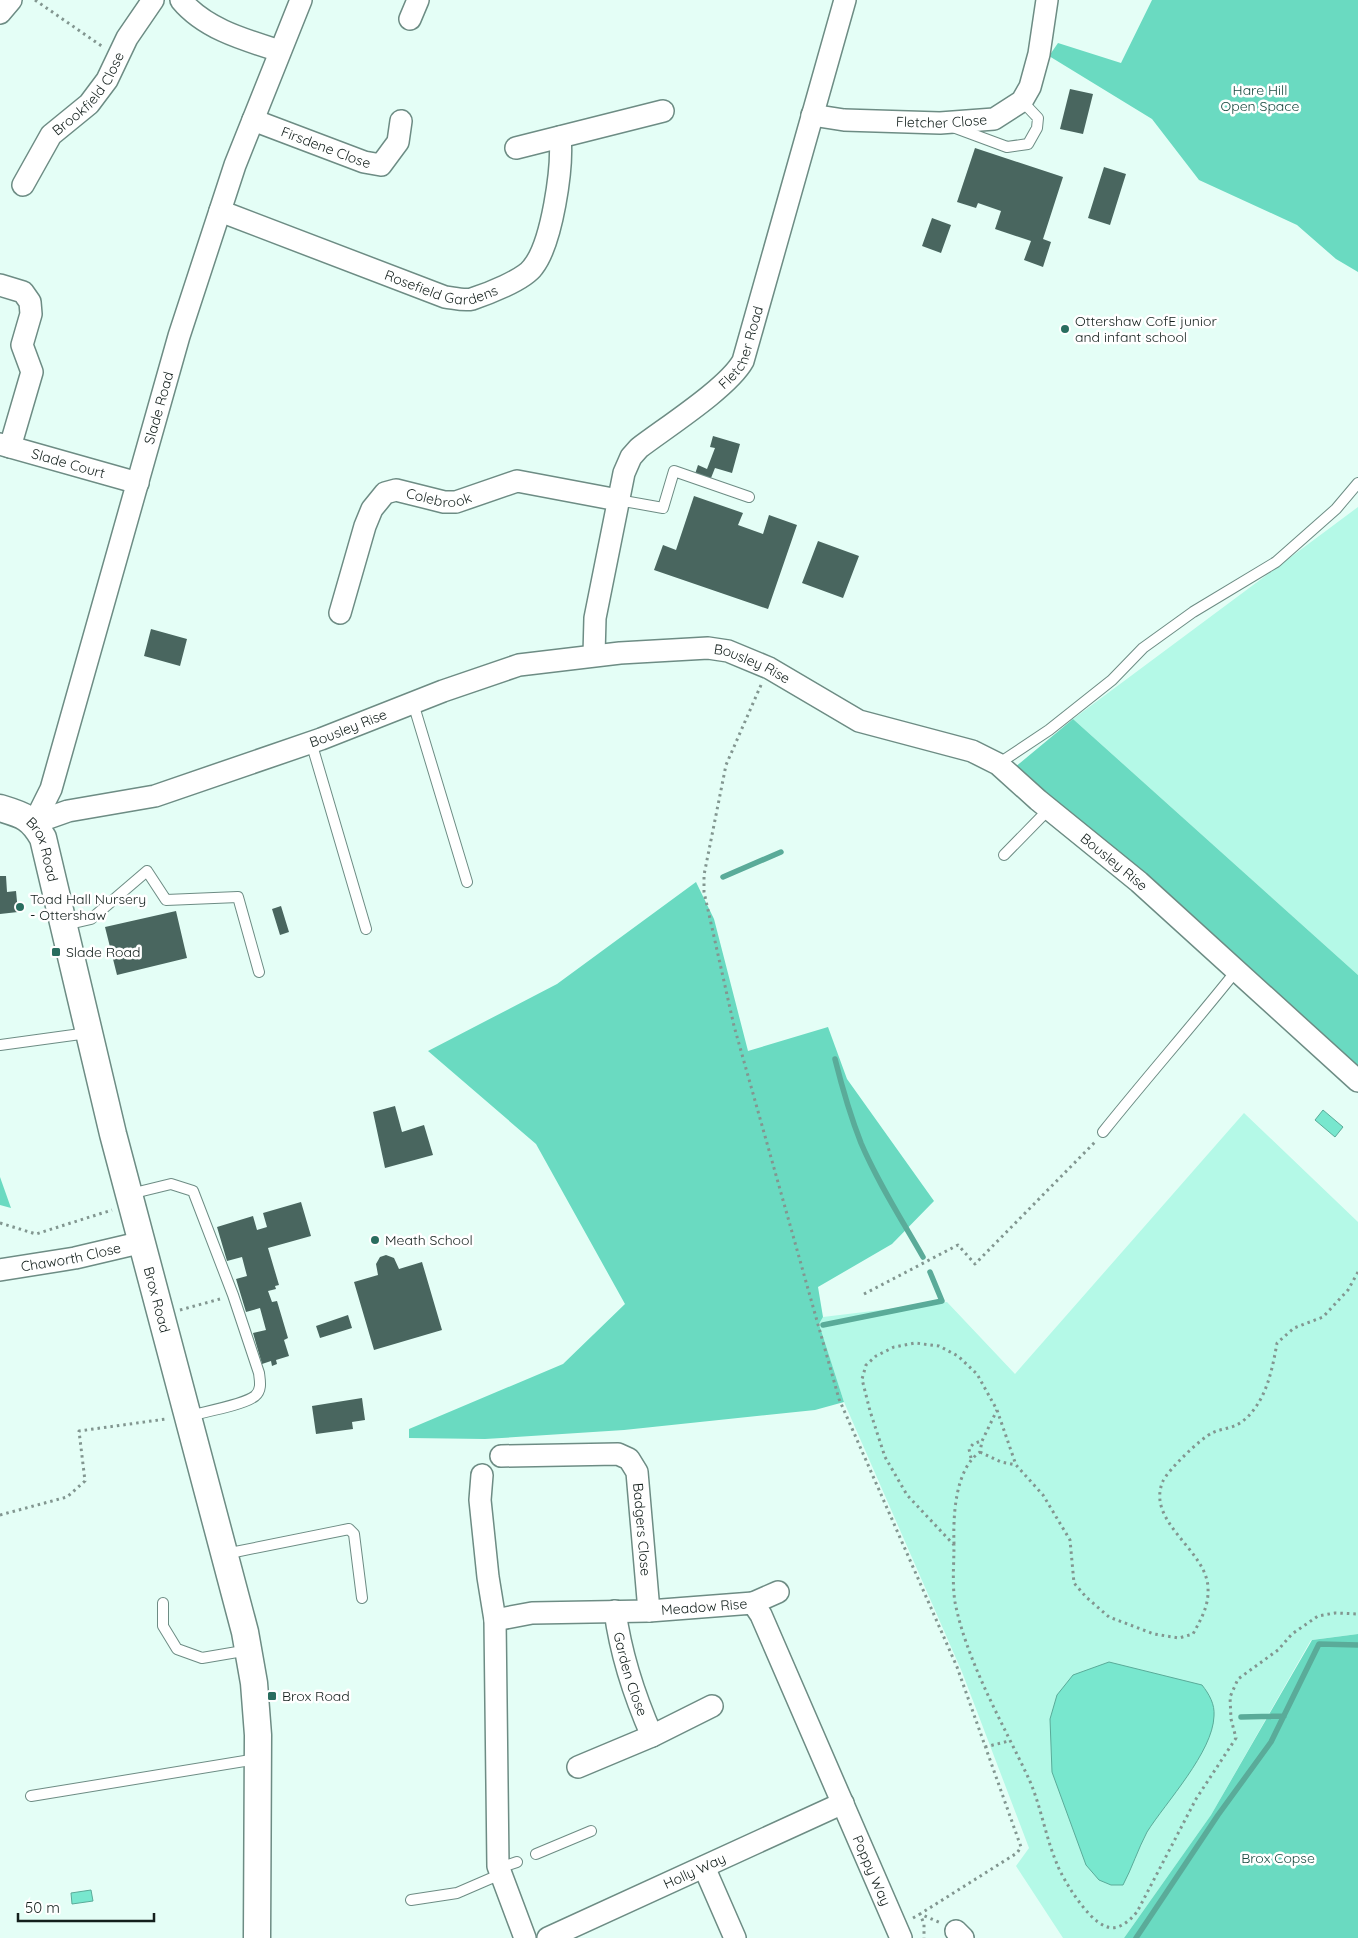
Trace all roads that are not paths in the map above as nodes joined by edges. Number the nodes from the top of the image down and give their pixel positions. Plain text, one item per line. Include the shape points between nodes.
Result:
1 (153, 0) edge
2 (181, 0) edge
3 (300, 0) edge
4 (845, 0) edge
5 (1047, 0) edge
6 (280, 51) junction
7 (1022, 101) junction
8 (663, 111) dead end
9 (812, 115) junction
10 (253, 120) junction
11 (401, 121) dead end
12 (940, 123) junction
13 (560, 137) junction
14 (516, 148) dead end
15 (23, 186) dead end
16 (220, 211) junction
17 (0, 285) edge
18 (5, 446) edge
19 (138, 483) junction
20 (1358, 483) edge
21 (749, 497) dead end
22 (618, 500) junction
23 (341, 613) dead end
24 (594, 655) junction
25 (414, 703) junction
26 (311, 742) junction
27 (998, 764) junction
28 (0, 808) edge
29 (1049, 809) junction
30 (34, 823) junction
31 (1004, 854) dead end
32 (467, 882) dead end
33 (65, 925) junction
34 (366, 929) dead end
35 (1236, 971) junction
36 (259, 972) dead end
37 (89, 1032) junction
38 (0, 1045) edge
39 (1358, 1081) edge
40 (1103, 1132) road end
41 (131, 1198) junction
42 (144, 1242) junction
43 (0, 1270) edge
44 (189, 1416) junction
45 (501, 1456) dead end
46 (482, 1475) dead end
47 (224, 1554) junction
48 (778, 1592) dead end
49 (362, 1598) dead end
50 (163, 1603) dead end
51 (753, 1603) junction
52 (615, 1611) junction
53 (649, 1611) junction
54 (495, 1620) junction
55 (248, 1650) junction
56 (712, 1706) dead end
57 (652, 1736) junction
58 (258, 1759) junction
59 (578, 1767) dead end
60 (32, 1796) dead end
61 (842, 1803) junction
62 (591, 1830) dead end
63 (536, 1854) dead end
64 (704, 1866) junction
65 (506, 1868) junction
66 (411, 1900) dead end
67 (555, 1936) edge
68 (257, 1938) edge
69 (525, 1938) edge
70 (735, 1938) edge
71 (901, 1938) edge

1 - 15 street, Brookfield Close via 127,38 106,80 89,104 51,135
2 - 6 street via 220,30
3 - 6 street, Slade Road
4 - 9 street, Fletcher Road
5 - 7 street via 1039,54 1030,87
6 - 10 street, Slade Road
7 - 12 street, Fletcher Close via 994,119
7 - 12 lane via 1038,118 1037,128 1028,144 1007,147
8 - 13 street
9 - 12 street, Fletcher Close via 844,120
9 - 22 street, Fletcher Road via 743,361 721,386 635,452 624,473
10 - 11 street, Firsdene Close via 364,162 381,165 398,142
10 - 16 street, Slade Road via 234,165
13 - 14 street
13 - 16 street, Rosefield Gardens via 557,196 541,252 533,268 521,278 471,299 445,297
16 - 19 street, Slade Road
17 - 18 street via 23,292 30,302 31,314 22,345 32,372
18 - 19 street, Slade Court
19 - 30 street, Slade Road via 53,780
20 - 27 lane via 1336,509 1276,562 1193,612 1143,648 1112,680 1049,730
21 - 22 lane via 674,471 663,508
22 - 23 street, Colebrook via 517,481 456,502 396,490 385,493 372,509 365,526
22 - 24 street, Fletcher Road via 595,618
24 - 25 street, Bousley Rise via 519,665
24 - 27 street, Bousley Rise via 708,648 728,651 769,668 859,721 972,751
25 - 26 street, Bousley Rise
25 - 32 lane
26 - 30 street, Bousley Rise via 155,796 68,811
26 - 34 lane
27 - 29 street, Bousley Rise
28 - 30 street, Brox Road
29 - 31 lane
29 - 35 street, Bousley Rise via 1139,882
30 - 33 street, Brox Road via 43,838
33 - 36 lane via 91,919 147,871 166,900 238,897
33 - 37 street, Brox Road
35 - 39 street, Bousley Rise
35 - 40 lane
37 - 38 lane
37 - 41 street, Brox Road
41 - 42 street, Brox Road
41 - 44 lane via 172,1184 194,1191 259,1373 260,1386 255,1396
42 - 43 street, Chaworth Close via 75,1258
42 - 44 street, Brox Road
44 - 47 street, Brox Road
45 - 53 street, Badgers Close via 618,1454 629,1459 637,1472
46 - 54 street via 480,1500
47 - 49 lane via 349,1530 354,1534
47 - 55 street, Brox Road
48 - 51 street
50 - 55 lane via 163,1626 177,1649 202,1658
51 - 53 street, Meadow Rise
51 - 61 street, Meadow Rise
52 - 53 street, Meadow Rise
52 - 54 street, Meadow Rise via 532,1614
52 - 57 street, Garden Close via 624,1664
54 - 65 street
55 - 58 street, Brox Road via 254,1683
56 - 57 street
57 - 59 street
58 - 60 lane
58 - 68 street, Brox Road
61 - 64 street, Holly Way
61 - 71 street, Poppy Way
62 - 63 lane
64 - 67 street, Holly Way
64 - 70 street
65 - 66 lane via 457,1893
65 - 69 street

